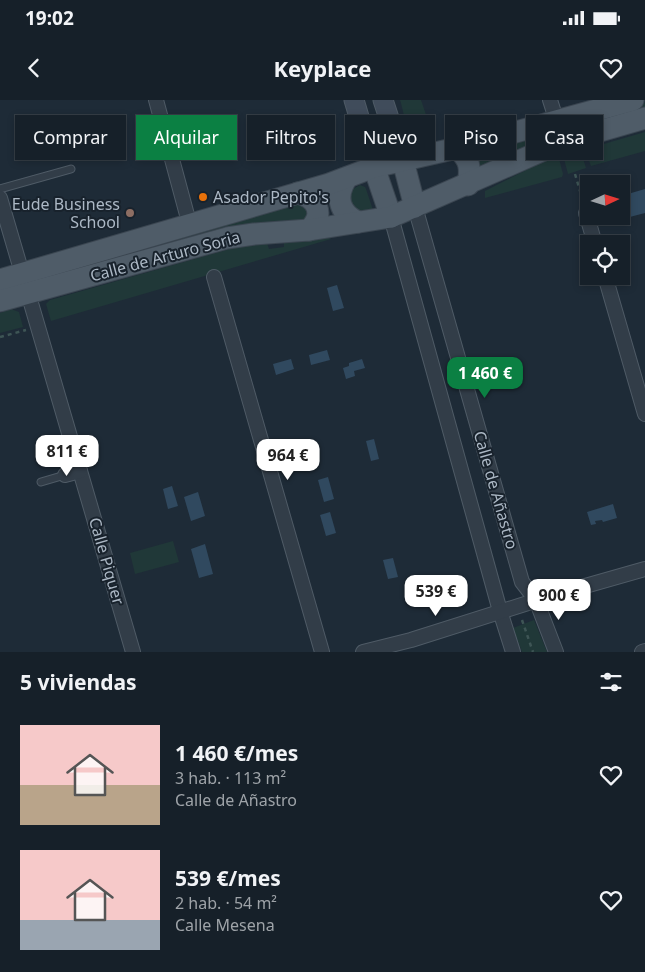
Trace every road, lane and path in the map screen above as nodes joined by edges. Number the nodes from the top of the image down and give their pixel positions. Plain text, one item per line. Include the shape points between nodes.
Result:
1 (156, 100) edge
2 (354, 100) edge
3 (383, 100) edge
4 (550, 100) edge
5 (633, 100) edge
6 (555, 115) edge
7 (581, 115) edge
8 (645, 118) edge
9 (445, 151) edge
10 (467, 160) edge
11 (404, 161) junction
12 (374, 167) junction
13 (71, 169) dead end
14 (575, 174) dead end
15 (346, 179) junction
16 (468, 185) junction
17 (0, 189) edge
18 (580, 192) edge
19 (298, 193) junction
20 (0, 198) edge
21 (415, 207) junction
22 (391, 217) junction
23 (358, 222) junction
24 (190, 226) junction
25 (309, 230) junction
26 (214, 277) dead end
27 (0, 280) edge
28 (25, 283) junction
29 (608, 285) edge
30 (0, 301) edge
31 (38, 327) junction
32 (0, 337) edge
33 (645, 414) edge
34 (80, 470) junction
35 (65, 475) joint
36 (41, 482) dead end
37 (645, 569) edge
38 (536, 600) junction
39 (500, 611) junction
40 (522, 620) dead end
41 (414, 646) edge
42 (134, 652) edge
43 (322, 652) edge
44 (363, 652) edge
45 (513, 652) edge
46 (532, 652) edge
47 (556, 652) edge

1 - 24 street
2 - 12 main road
3 - 11 main road
4 - 6 street
5 - 7 main road, Calle de Arturo Soria
8 - 16 main road, Calle de Arturo Soria via 562,142
9 - 11 main road, Calle de Arturo Soria
10 - 16 main road
11 - 12 main road, Calle de Arturo Soria
11 - 21 main road
12 - 15 main road, Calle de Arturo Soria
12 - 22 main road
13 - 17 lane
14 - 18 path
15 - 19 main road, Calle de Arturo Soria
15 - 23 main road via 339,196 342,208 348,217
16 - 21 main road, Calle de Arturo Soria
19 - 24 main road, Calle de Arturo Soria
19 - 25 main road via 311,198 316,205 316,224
20 - 28 street, Calle Piquer
21 - 22 main road, Calle de Arturo Soria
21 - 38 street, Calle de Añastro via 522,582
22 - 23 main road, Calle de Arturo Soria
22 - 39 street, Calle de Añastro
23 - 25 main road, Calle de Arturo Soria
24 - 28 main road, Calle de Arturo Soria
25 - 28 main road, Calle de Arturo Soria via 227,238
26 - 43 street
27 - 28 main road, Calle de Arturo Soria
28 - 30 main road, Calle de Arturo Soria
28 - 31 street, Calle Piquer
29 - 33 street
31 - 32 path
31 - 34 street, Calle Piquer
34 - 35 street
34 - 42 street, Calle Piquer
35 - 36 lane
37 - 38 street
38 - 39 street
38 - 47 street, Calle de Añastro
39 - 41 street
39 - 45 street, Calle de Añastro
40 - 46 path
41 - 44 street

